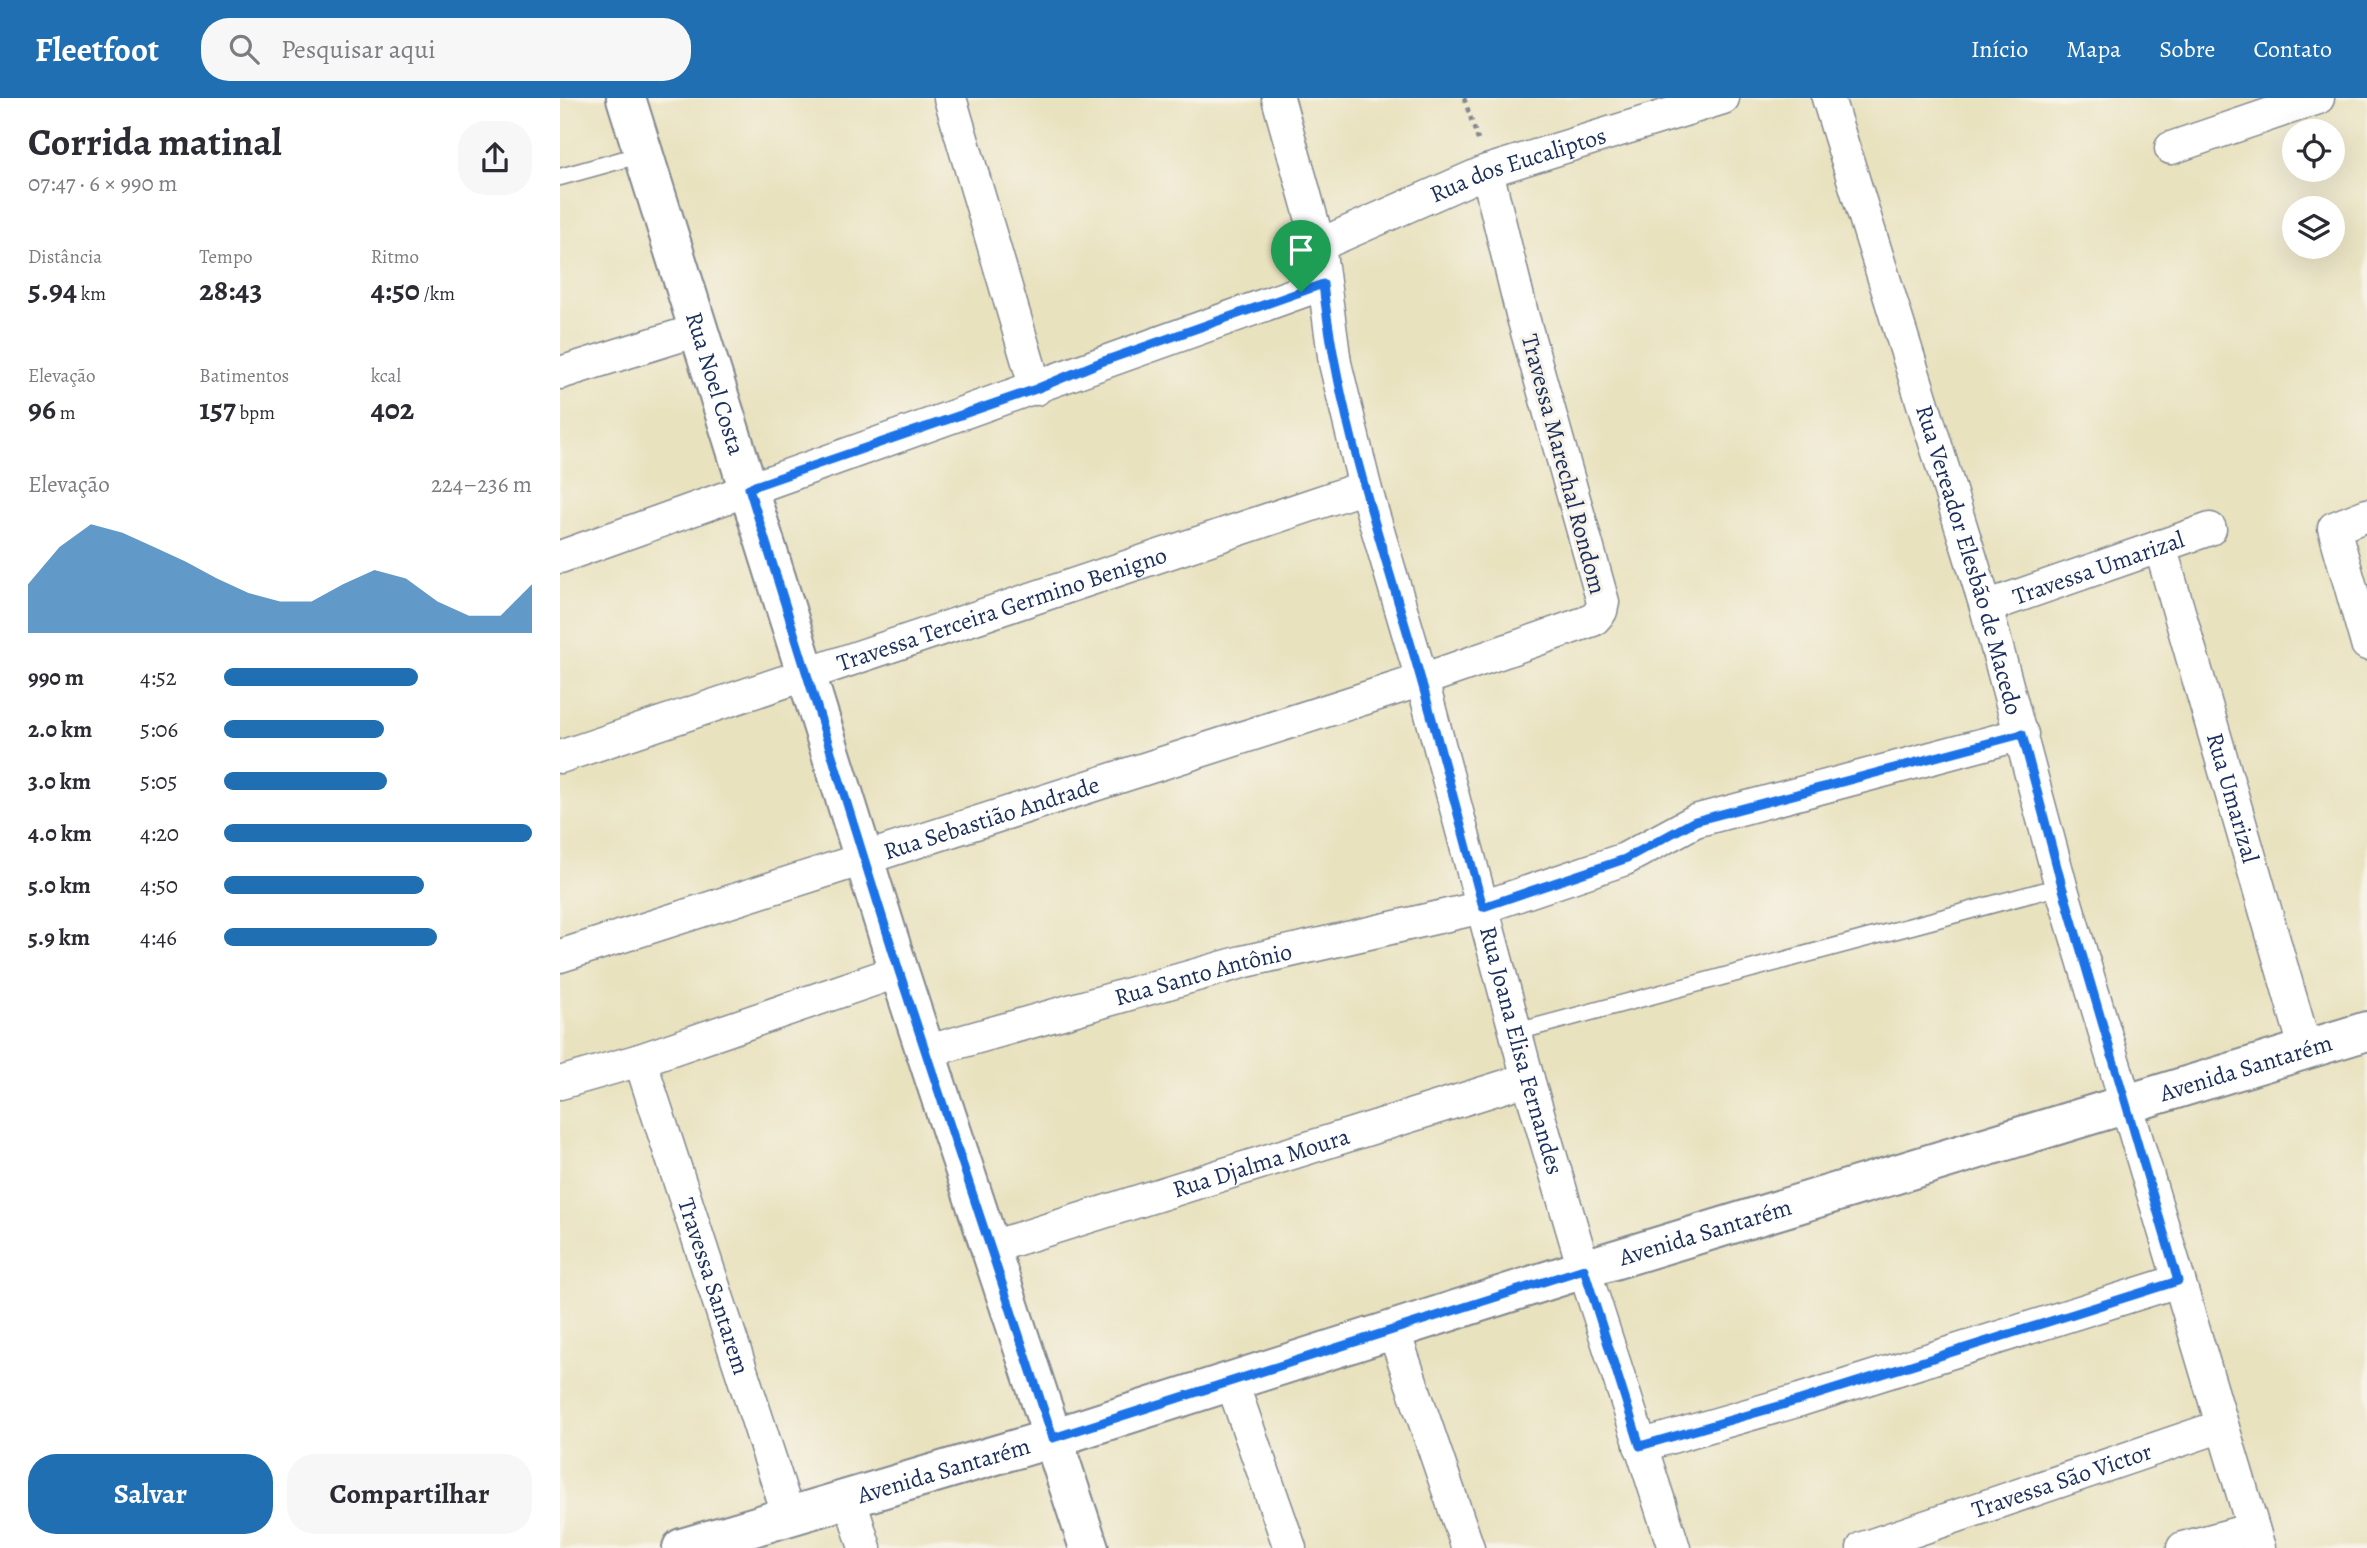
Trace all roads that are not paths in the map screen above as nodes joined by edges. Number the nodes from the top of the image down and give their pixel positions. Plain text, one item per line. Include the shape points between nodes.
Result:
1 (626, 98) edge
2 (950, 98) edge
3 (1278, 98) edge
4 (1723, 98) edge
5 (1828, 98) edge
6 (2318, 98) edge
7 (2171, 148) dead end
8 (643, 154) junction
9 (1487, 171) junction
10 (560, 177) edge
11 (1319, 245) junction
12 (1323, 284) junction
13 (698, 330) junction
14 (560, 373) edge
15 (1036, 389) junction
16 (1364, 487) junction
17 (749, 488) junction
18 (2367, 515) edge
19 (2210, 529) dead end
20 (2160, 546) junction
21 (560, 557) edge
22 (1986, 607) junction
23 (2367, 644) edge
24 (808, 674) junction
25 (1422, 680) junction
26 (2022, 734) junction
27 (560, 757) edge
28 (864, 858) junction
29 (2062, 886) junction
30 (1483, 907) junction
31 (560, 956) edge
32 (899, 971) junction
33 (2367, 1031) edge
34 (1516, 1032) junction
35 (2306, 1051) junction
36 (925, 1052) junction
37 (640, 1060) junction
38 (1528, 1079) junction
39 (560, 1083) edge
40 (2126, 1103) junction
41 (992, 1247) junction
42 (1584, 1269) junction
43 (2178, 1281) junction
44 (1393, 1329) junction
45 (1231, 1380) junction
46 (2222, 1426) junction
47 (1053, 1438) junction
48 (1640, 1446) junction
49 (849, 1497) junction
50 (788, 1514) junction
51 (2256, 1538) edge
52 (682, 1548) edge
53 (865, 1548) edge
54 (1089, 1548) edge
55 (1290, 1548) edge
56 (1468, 1548) edge
57 (1674, 1548) edge
58 (1863, 1548) edge
59 (2183, 1548) edge

1 - 8 street, Rua Noel Costa
2 - 15 street
3 - 11 street, Rua Joana Elisa Fernandes
4 - 9 street, Rua dos Eucaliptos
5 - 22 street, Rua Vereador Elesbão de Macedo
6 - 7 street
8 - 10 lane
8 - 13 street, Rua Noel Costa
9 - 11 street, Rua dos Eucaliptos
9 - 25 street, Travessa Marechal Rondom via 1603,602 1593,620
11 - 12 street, Rua Joana Elisa Fernandes
12 - 15 street
12 - 16 street, Rua Joana Elisa Fernandes via 1335,363
13 - 14 street
13 - 17 street, Rua Noel Costa
15 - 17 street
16 - 24 street, Travessa Terceira Germino Benigno
16 - 25 street, Rua Joana Elisa Fernandes
17 - 21 street
17 - 24 street, Rua Noel Costa
18 - 23 street via 2334,527
19 - 20 street, Travessa Umarizal
20 - 22 street, Travessa Umarizal
20 - 35 street, Rua Umarizal
22 - 26 street, Rua Vereador Elesbão de Macedo
24 - 27 street, Travessa Terceira Germino Benigno
24 - 28 street, Rua Noel Costa
25 - 28 street, Rua Sebastião Andrade
25 - 30 street, Rua Joana Elisa Fernandes
26 - 29 street, Rua Vereador Elesbão de Macedo
26 - 30 street, Rua Santo Antônio via 1695,821 1625,859
28 - 31 street, Rua Sebastião Andrade
28 - 32 street, Rua Noel Costa
29 - 34 lane
29 - 40 street, Rua Vereador Elesbão de Macedo
30 - 34 street, Rua Joana Elisa Fernandes
30 - 36 street, Rua Santo Antônio via 1242,962
32 - 36 street, Rua Noel Costa
32 - 37 street
33 - 35 street, Avenida Santarém
34 - 38 street, Rua Joana Elisa Fernandes
35 - 40 street, Avenida Santarém
36 - 41 street, Rua Noel Costa
37 - 39 street
37 - 50 street, Travessa Santarem
38 - 41 street, Rua Djalma Moura
38 - 42 street, Rua Joana Elisa Fernandes
40 - 42 street, Avenida Santarém
40 - 43 street, Rua Vereador Elesbão de Macedo
41 - 47 street, Rua Noel Costa
42 - 44 street, Avenida Santarém
42 - 48 street, Rua Joana Elisa Fernandes
43 - 46 street, Rua Vereador Elesbão de Macedo
43 - 48 street
44 - 45 street, Avenida Santarém
44 - 56 street
45 - 47 street, Avenida Santarém
45 - 55 street
46 - 51 street, Rua Vereador Elesbão de Macedo
46 - 58 street, Travessa São Victor
47 - 49 street, Avenida Santarém
47 - 54 street, Rua Noel Costa
48 - 57 street, Rua Joana Elisa Fernandes
49 - 50 street, Avenida Santarém
49 - 53 street
50 - 52 street, Avenida Santarém
51 - 59 street

